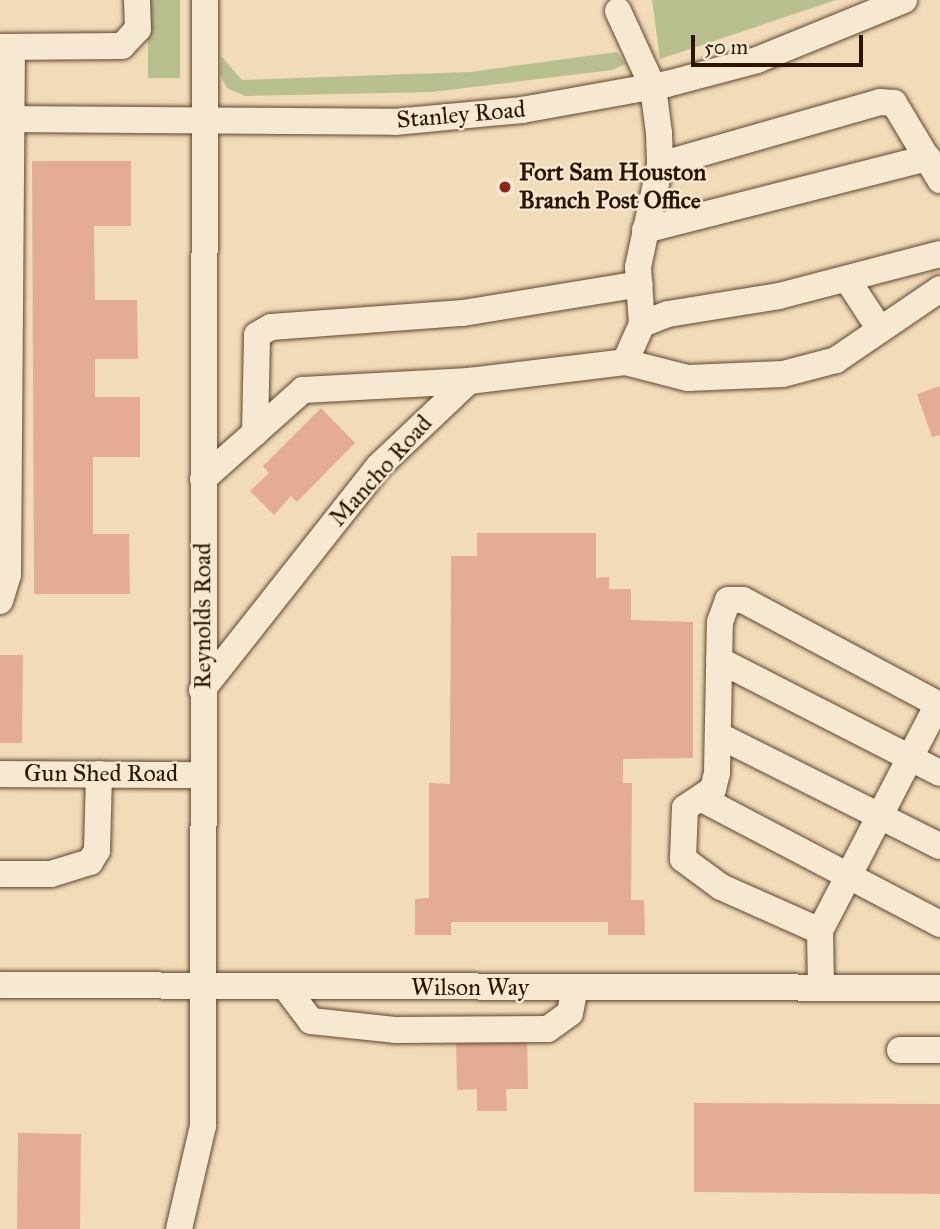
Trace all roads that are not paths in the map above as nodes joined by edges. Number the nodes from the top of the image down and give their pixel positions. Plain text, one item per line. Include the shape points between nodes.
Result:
1 (137, 0) edge
2 (205, 0) edge
3 (904, 0) edge
4 (618, 11) dead end
5 (6, 47) edge
6 (653, 87) junction
7 (6, 119) edge
8 (205, 120) junction
9 (660, 165) junction
10 (934, 169) edge
11 (645, 230) junction
12 (940, 254) edge
13 (5, 279) edge
14 (847, 279) junction
15 (640, 284) junction
16 (940, 289) edge
17 (642, 324) junction
18 (879, 328) junction
19 (625, 362) junction
20 (469, 382) junction
21 (255, 433) junction
22 (204, 479) junction
23 (0, 601) edge
24 (719, 660) junction
25 (202, 690) junction
26 (939, 705) edge
27 (718, 735) junction
28 (909, 759) junction
29 (940, 773) edge
30 (0, 774) edge
31 (99, 774) junction
32 (202, 775) junction
33 (702, 799) junction
34 (880, 816) junction
35 (940, 846) edge
36 (0, 874) edge
37 (846, 878) junction
38 (940, 924) edge
39 (820, 931) junction
40 (0, 985) edge
41 (205, 988) junction
42 (286, 988) junction
43 (575, 988) junction
44 (821, 988) junction
45 (940, 988) edge
46 (900, 1049) dead end
47 (940, 1050) edge
48 (179, 1229) edge

1 - 5 street via 138,29 122,46
2 - 8 street, Reynolds Road
3 - 6 street, Stanley Road via 757,60
4 - 6 street
5 - 7 street
6 - 8 street, Stanley Road via 547,106 395,122
6 - 9 street
7 - 8 street, Stanley Road
7 - 13 street
8 - 22 street, Reynolds Road
9 - 10 street via 880,102 894,103
9 - 11 street
10 - 11 street
11 - 15 street
12 - 14 street
13 - 23 street via 8,575
14 - 17 street
14 - 18 street
15 - 17 street
15 - 21 street via 463,313 271,327 257,335
16 - 18 street
17 - 19 street
18 - 19 street via 836,360 783,374 688,378
19 - 20 street
20 - 21 street via 303,390
20 - 25 street, Mancho Road via 379,466
21 - 22 street
22 - 25 street, Reynolds Road
24 - 26 street via 721,610 729,600 743,600
24 - 27 street
24 - 28 street
25 - 32 street, Reynolds Road
26 - 28 street
27 - 33 street via 715,781
27 - 34 street
28 - 29 street
28 - 34 street
30 - 31 street, Gun Shed Road
31 - 32 street, Gun Shed Road
31 - 36 street via 97,851 90,862 62,873
32 - 41 street, Reynolds Road
33 - 37 street
33 - 39 street via 685,808 683,859 721,887
34 - 35 street
34 - 37 street
37 - 38 street
37 - 39 street
39 - 44 street
40 - 41 street, Wilson Way
41 - 42 street, Wilson Way
41 - 48 street, Reynolds Road via 203,1126
42 - 43 street, Wilson Way
42 - 43 street via 312,1021 395,1030 548,1029 570,1013
43 - 44 street, Wilson Way
44 - 45 street, Wilson Way
46 - 47 street

